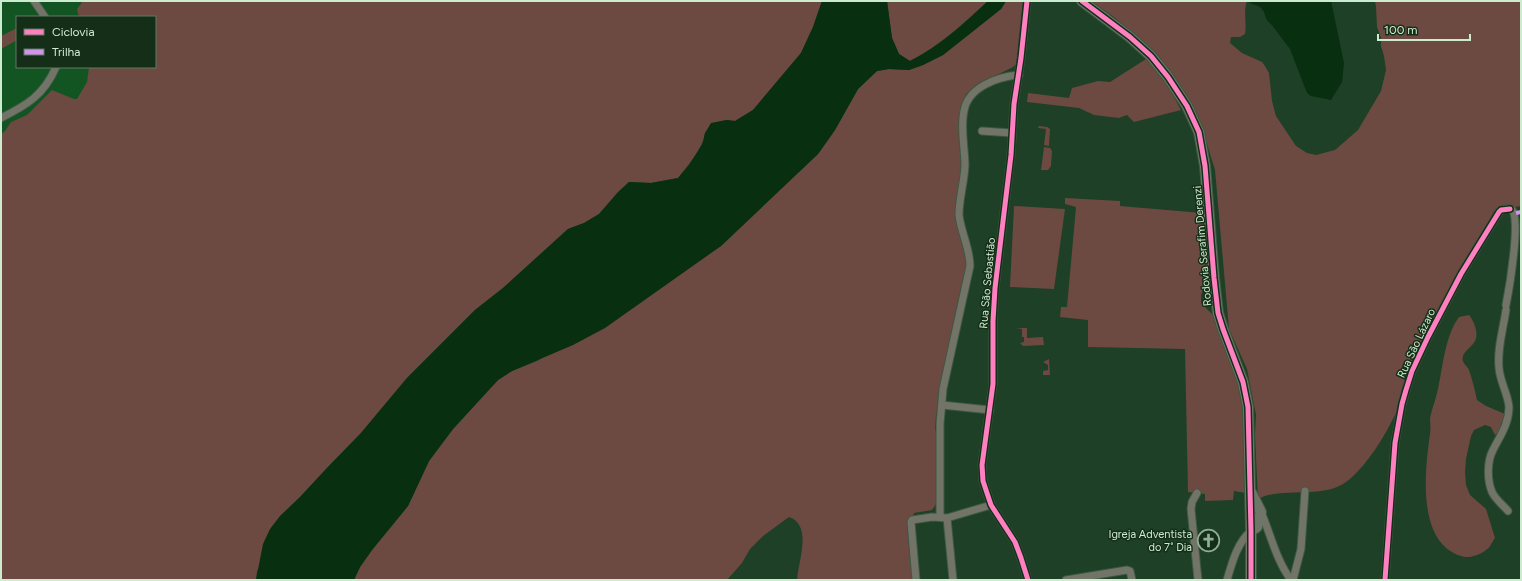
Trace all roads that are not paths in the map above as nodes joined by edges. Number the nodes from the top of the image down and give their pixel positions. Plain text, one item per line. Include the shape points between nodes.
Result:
1 (34, 1) edge
2 (1027, 1) edge
3 (1082, 1) edge
4 (44, 16) edge
5 (55, 68) edge
6 (1019, 75) junction
7 (1, 118) edge
8 (982, 131) dead end
9 (1012, 133) junction
10 (1516, 211) edge
11 (1519, 249) edge
12 (942, 404) junction
13 (990, 410) junction
14 (1250, 491) junction
15 (1305, 491) dead end
16 (1197, 493) dead end
17 (991, 505) junction
18 (1508, 511) dead end
19 (1261, 512) junction
20 (943, 518) junction
21 (1254, 529) junction
22 (1272, 538) junction
23 (916, 580) edge
24 (954, 580) edge
25 (1028, 580) edge
26 (1066, 580) edge
27 (1132, 580) edge
28 (1198, 580) edge
29 (1227, 580) edge
30 (1251, 580) edge
31 (1292, 580) edge
32 (1385, 580) edge

1 - 4 street
2 - 6 street, Rua São Sebastião
3 - 14 main road, Rodovia Serafim Derenzi via 1151,56 1187,106 1199,132 1205,166 1218,313 1243,382 1248,407
5 - 7 street via 37,96
6 - 9 street, Rua São Sebastião
6 - 12 street via 1002,77 986,83 969,98 964,109 965,169 959,215 970,266 943,389
8 - 9 street
9 - 13 street, Rua São Sebastião via 992,321 993,384
10 - 11 street
10 - 32 street, Rua São Lázaro via 1499,212 1461,274 1414,366 1402,404 1395,443
11 - 18 street via 1506,307 1499,355 1500,375 1509,406 1508,419 1492,452 1489,465 1493,493
12 - 13 street
12 - 20 street via 940,424
13 - 17 street, Rua São Sebastião via 982,465 983,480
14 - 19 main road
14 - 21 main road, Rodovia Serafim Derenzi
15 - 31 street via 1301,549
16 - 28 street via 1191,509
17 - 20 street
17 - 25 street, Rua São Sebastião via 1014,542
19 - 21 main road via 1260,521
19 - 22 street
20 - 23 street via 914,519 911,522
20 - 24 street
21 - 22 street
21 - 29 street via 1243,538
21 - 30 main road, Rodovia Serafim Derenzi
22 - 31 street via 1280,564
26 - 27 street via 1127,570 1130,571

